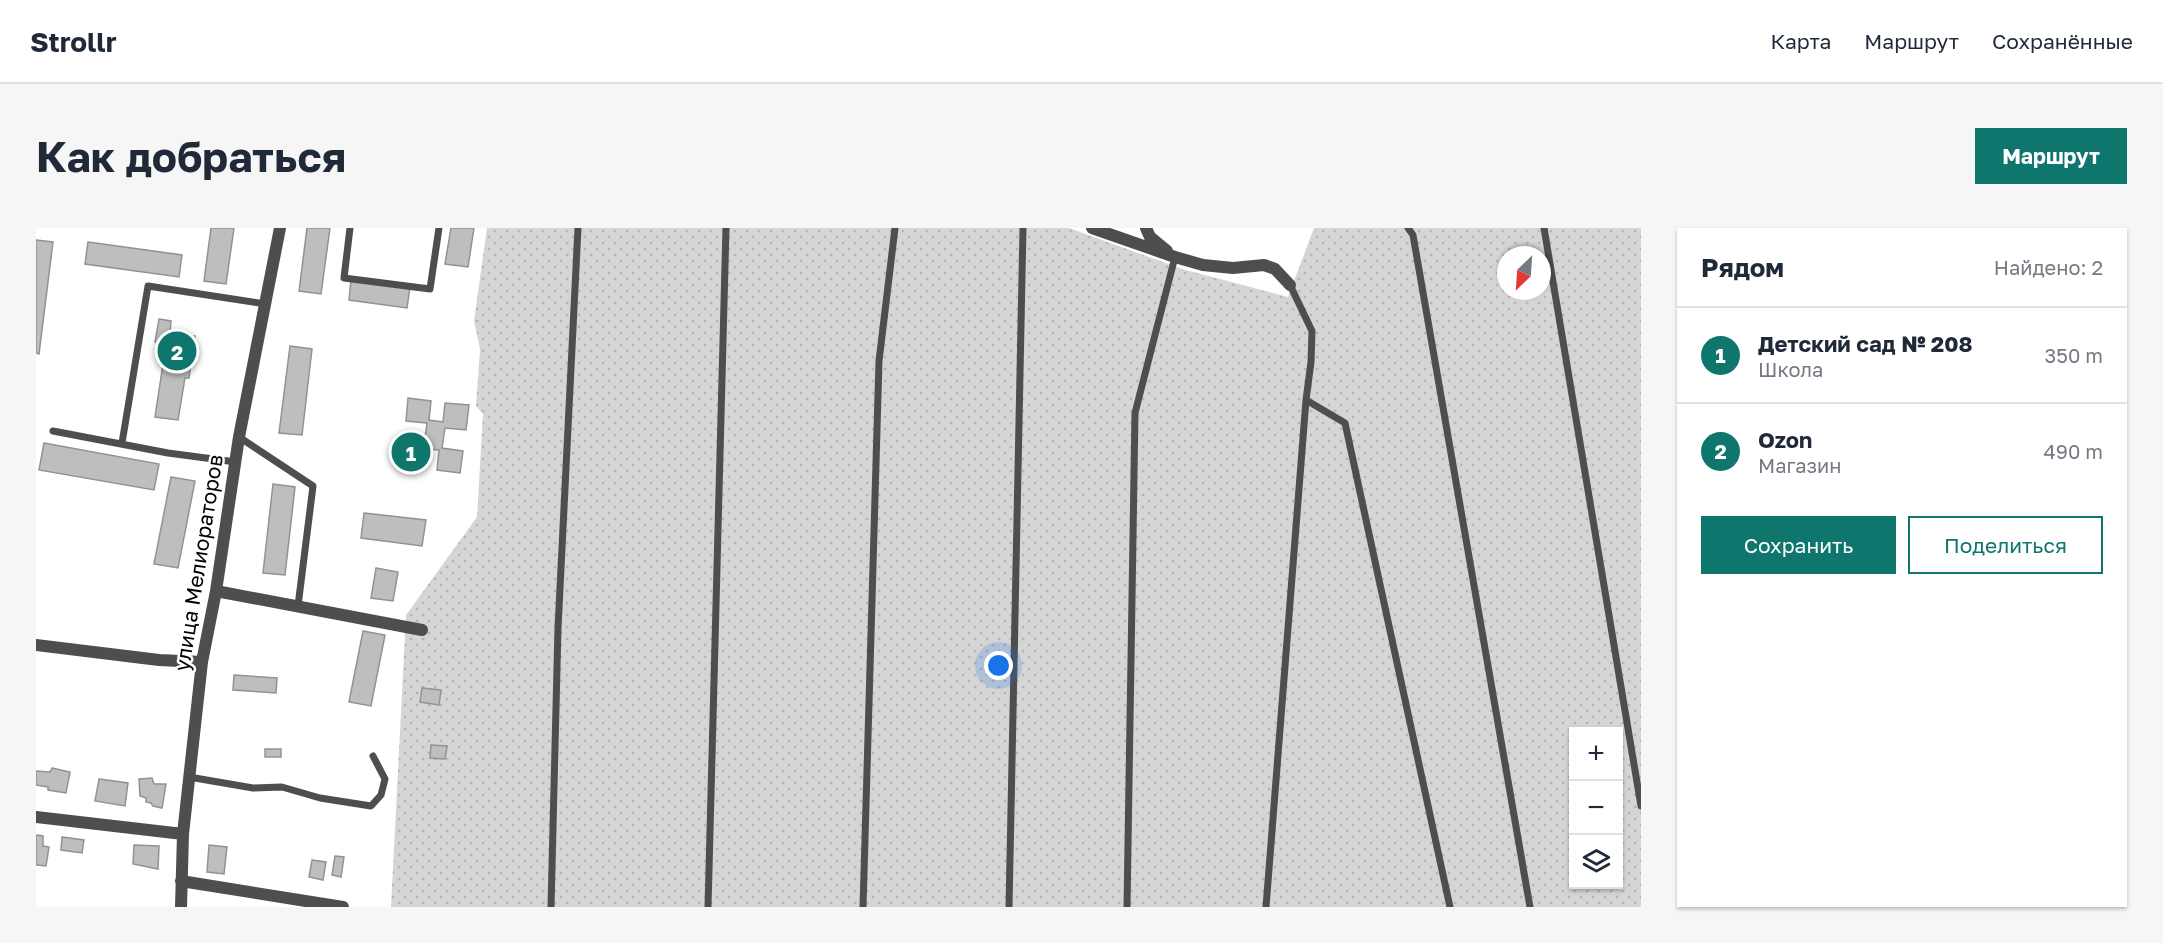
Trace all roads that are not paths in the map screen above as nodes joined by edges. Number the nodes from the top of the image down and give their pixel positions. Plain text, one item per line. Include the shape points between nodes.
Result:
1 (280, 228) edge
2 (350, 228) edge
3 (439, 228) edge
4 (578, 228) edge
5 (726, 228) edge
6 (896, 228) edge
7 (1023, 228) edge
8 (1092, 228) edge
9 (1146, 228) edge
10 (1408, 228) edge
11 (1544, 228) edge
12 (1175, 258) junction
13 (1290, 285) joint
14 (266, 304) junction
15 (1306, 400) junction
16 (53, 431) dead end
17 (239, 437) junction
18 (122, 443) junction
19 (236, 462) junction
20 (216, 591) junction
21 (298, 606) junction
22 (422, 630) dead end
23 (36, 645) edge
24 (202, 662) junction
25 (373, 756) dead end
26 (189, 777) junction
27 (1641, 806) edge
28 (36, 817) edge
29 (183, 834) junction
30 (181, 881) junction
31 (181, 907) edge
32 (343, 907) edge
33 (551, 907) edge
34 (708, 907) edge
35 (863, 907) edge
36 (1009, 907) edge
37 (1127, 907) edge
38 (1266, 907) edge
39 (1450, 907) edge
40 (1530, 907) edge

1 - 14 street, улица Мелиораторов
2 - 3 lane via 344,278 430,289
4 - 33 lane via 558,628
5 - 34 lane
6 - 35 lane via 879,361
7 - 36 lane
8 - 12 street
9 - 12 street via 1150,237
10 - 40 lane via 1413,235
11 - 27 lane
12 - 13 street via 1233,268 1264,265 1275,269
12 - 37 lane via 1136,413
13 - 15 lane via 1312,330
14 - 17 street, улица Мелиораторов
14 - 18 lane via 148,286
15 - 38 lane
15 - 39 lane via 1345,423
16 - 18 lane
17 - 19 street, улица Мелиораторов
17 - 21 lane via 313,486
18 - 19 lane
19 - 20 street, улица Мелиораторов
20 - 21 street
20 - 24 street, улица Мелиораторов
21 - 22 street
23 - 24 street
24 - 26 street, улица Мелиораторов
25 - 26 lane via 385,779 381,795 371,806 282,787 253,788
26 - 29 street, улица Мелиораторов
28 - 29 street
29 - 30 street, улица Мелиораторов
30 - 31 street, улица Мелиораторов
30 - 32 street

